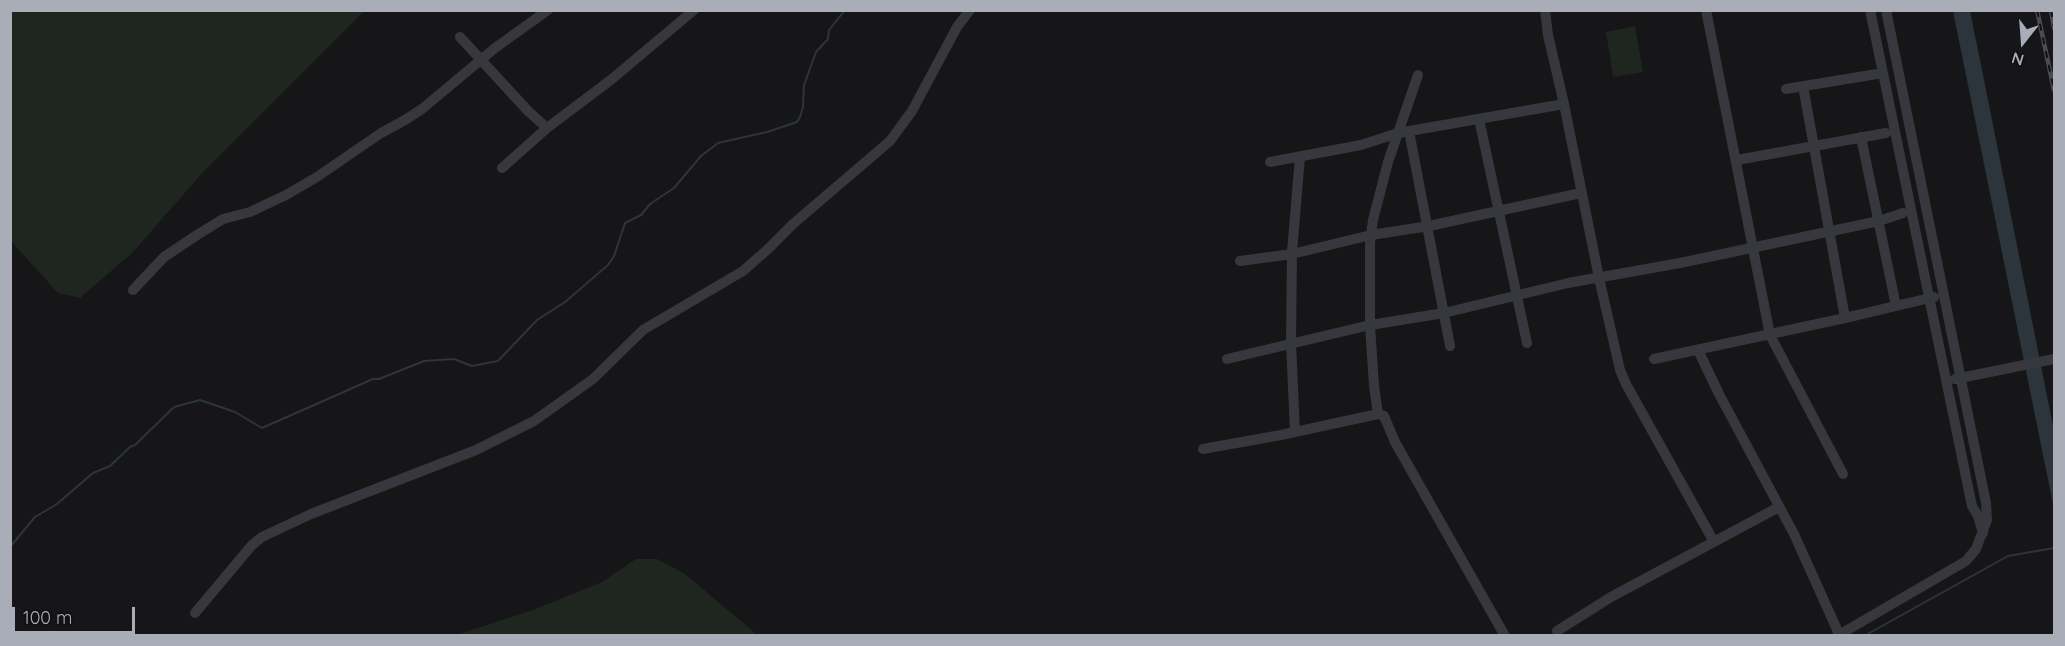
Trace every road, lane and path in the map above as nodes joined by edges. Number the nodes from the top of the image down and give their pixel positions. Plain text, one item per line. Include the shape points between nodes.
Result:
1 (548, 10) edge
2 (694, 10) edge
3 (970, 10) edge
4 (1545, 10) edge
5 (1706, 10) edge
6 (1870, 10) edge
7 (1886, 10) edge
8 (460, 37) dead end
9 (480, 60) junction
10 (1883, 72) junction
11 (1418, 75) dead end
12 (1803, 86) junction
13 (1786, 89) dead end
14 (1564, 104) junction
15 (1479, 119) junction
16 (547, 128) junction
17 (1409, 131) junction
18 (1398, 133) junction
19 (1886, 133) dead end
20 (1861, 137) junction
21 (1813, 146) junction
22 (1300, 157) junction
23 (1737, 160) junction
24 (1270, 162) dead end
25 (502, 168) dead end
26 (1581, 193) junction
27 (1499, 210) junction
28 (1903, 213) dead end
29 (1879, 221) junction
30 (1429, 226) junction
31 (1829, 231) junction
32 (1371, 235) junction
33 (1752, 247) junction
34 (1292, 254) junction
35 (1240, 261) dead end
36 (1599, 278) junction
37 (134, 290) dead end
38 (1943, 294) junction
39 (1517, 295) junction
40 (1929, 298) junction
41 (1896, 306) junction
42 (1444, 313) junction
43 (1845, 318) junction
44 (1370, 326) junction
45 (1770, 335) junction
46 (1291, 343) junction
47 (1527, 343) dead end
48 (1450, 346) dead end
49 (1698, 350) junction
50 (1227, 359) dead end
51 (1654, 359) dead end
52 (2055, 359) edge
53 (1961, 378) junction
54 (1946, 381) junction
55 (1378, 414) junction
56 (1295, 432) junction
57 (1203, 449) dead end
58 (1843, 474) dead end
59 (1779, 507) junction
60 (1983, 533) junction
61 (1714, 542) junction
62 (195, 613) dead end
63 (1557, 631) dead end
64 (1838, 635) edge
65 (1505, 636) edge

1 - 9 street
2 - 16 street
3 - 62 street via 912,111 890,141 743,271 643,330 593,379 534,421 476,450 262,537
4 - 14 street
5 - 23 street
6 - 10 street
7 - 38 street
8 - 9 street
9 - 16 street
9 - 37 street via 422,109 317,177 197,235 164,257
10 - 12 street
10 - 40 street
11 - 18 street
12 - 13 street
12 - 21 street
14 - 15 street
14 - 26 street
15 - 17 street
15 - 27 street
16 - 25 street
17 - 18 street
17 - 30 street
18 - 22 street
18 - 32 street
19 - 20 street
20 - 21 street
20 - 29 street
21 - 23 street
21 - 31 street
22 - 24 street
22 - 34 street
23 - 33 street
26 - 27 street
26 - 36 street
27 - 30 street
27 - 39 street
28 - 29 street
29 - 31 street
29 - 41 street
30 - 32 street
30 - 42 street
31 - 33 street
31 - 43 street
32 - 34 street
32 - 44 street
33 - 36 street
33 - 45 street
34 - 35 street
34 - 46 street
36 - 39 street
36 - 61 street via 1626,384
38 - 40 street
38 - 53 street
39 - 42 street
39 - 47 street
40 - 41 street
40 - 54 street
41 - 43 street
42 - 44 street
42 - 48 street
43 - 45 street
44 - 46 street
44 - 55 street
45 - 49 street
45 - 58 street
46 - 50 street
46 - 56 street
49 - 51 street
49 - 59 street
52 - 53 street
53 - 54 street
53 - 60 street via 1986,503
54 - 60 street via 1972,506
55 - 56 street
55 - 65 street via 1384,416
56 - 57 street
59 - 61 street
59 - 64 street
60 - 64 street via 1966,561
61 - 63 street

